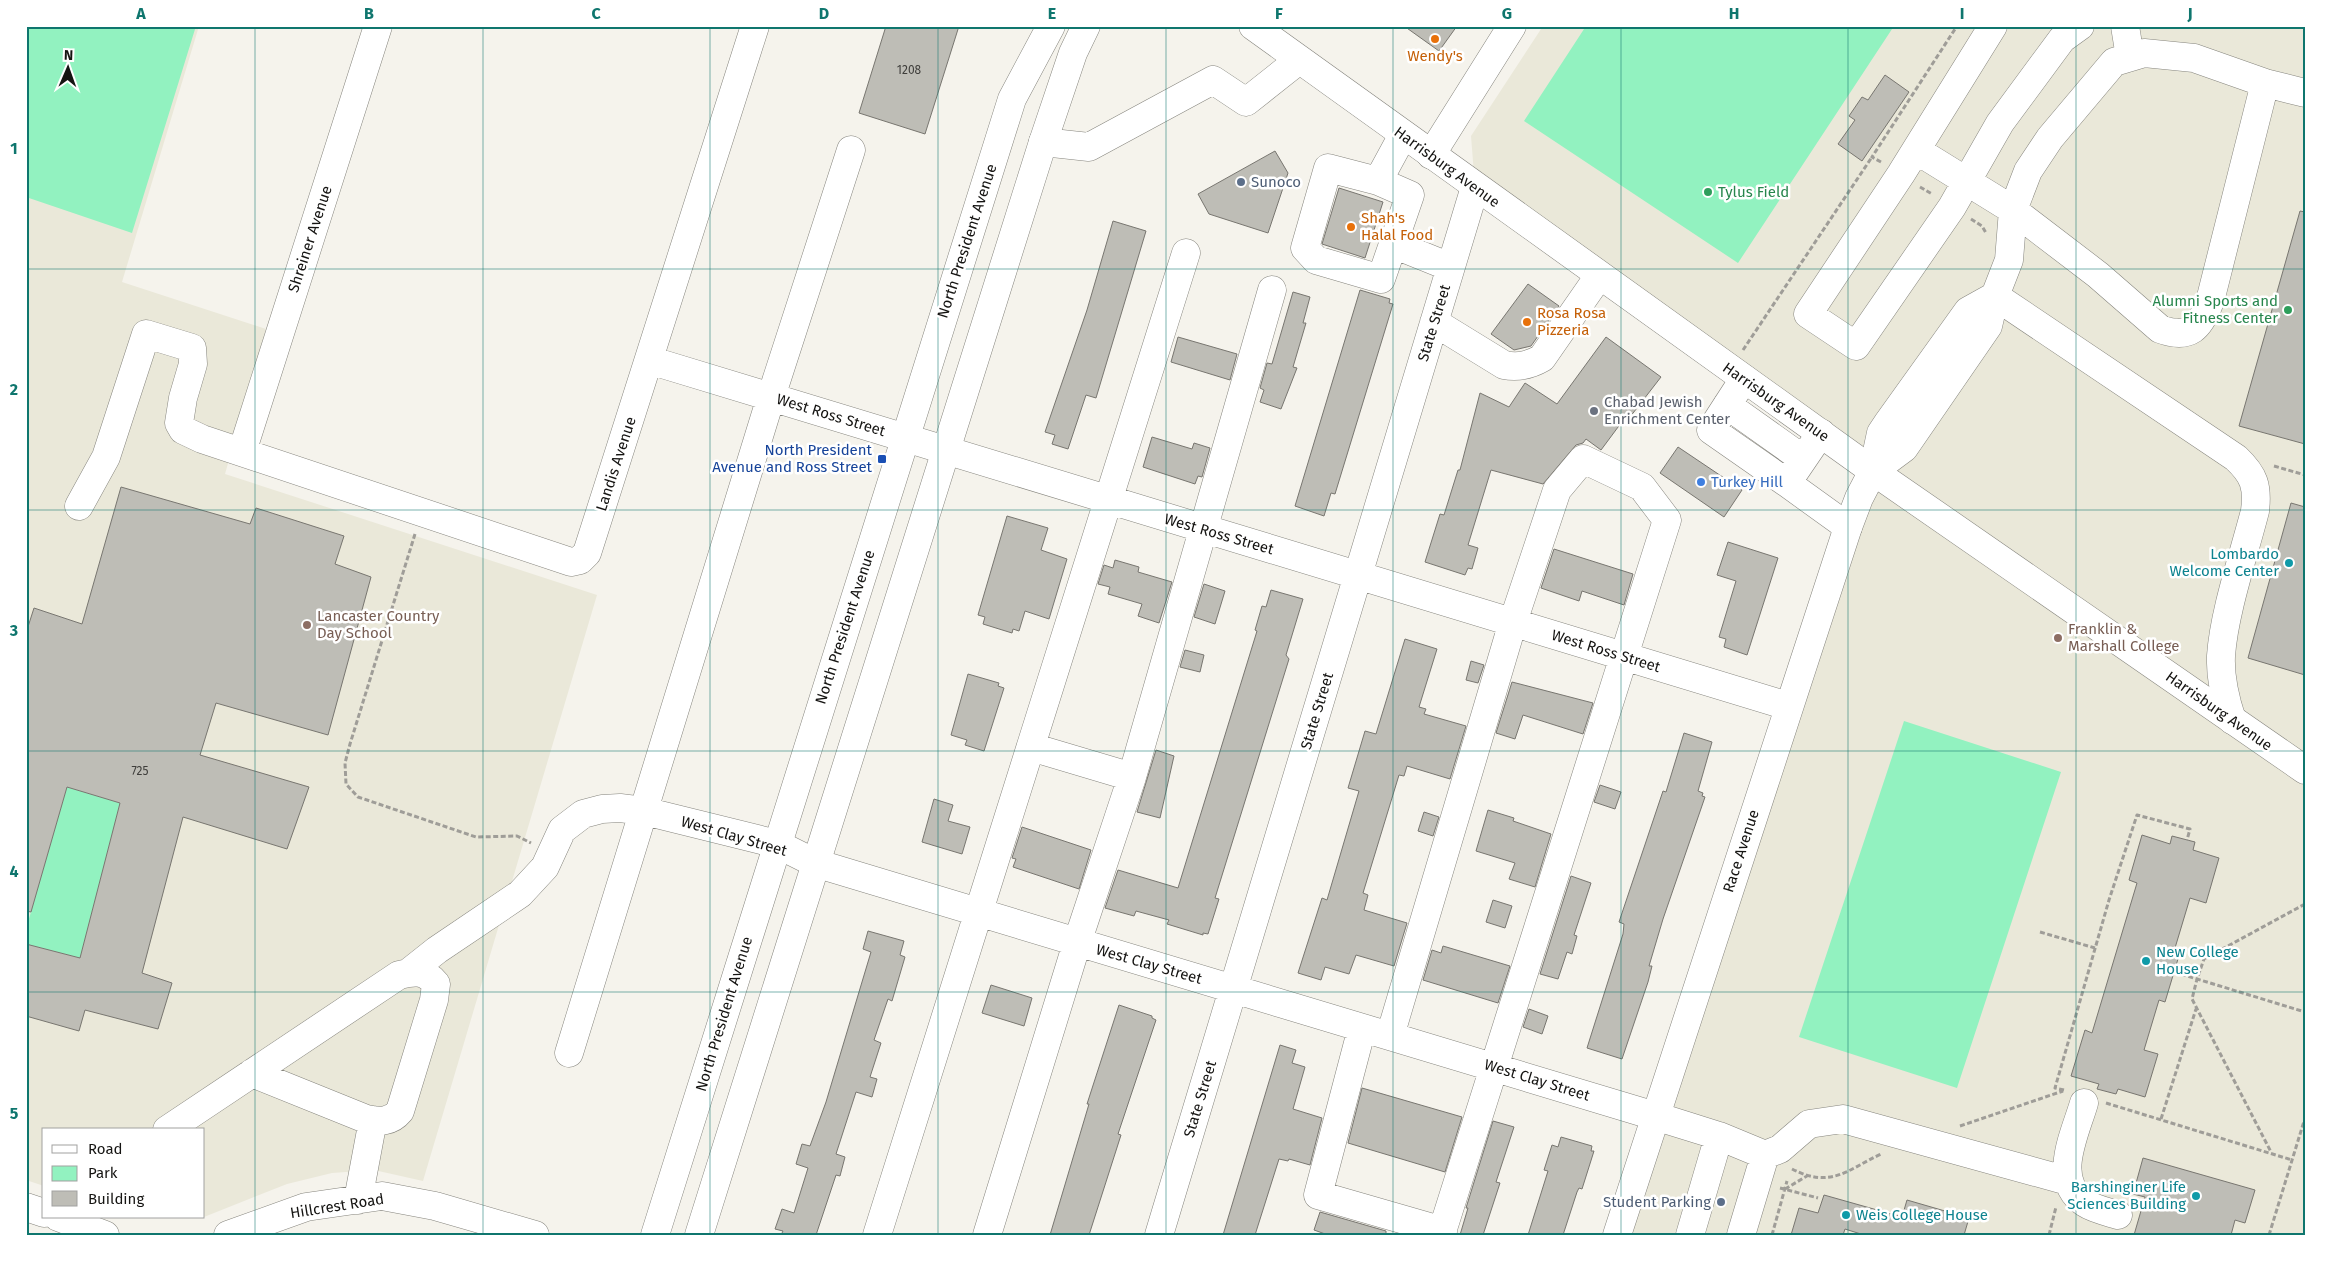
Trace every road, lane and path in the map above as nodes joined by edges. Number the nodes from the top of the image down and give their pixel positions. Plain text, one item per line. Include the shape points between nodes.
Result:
1 (378, 26) edge
2 (755, 26) edge
3 (1035, 26) edge
4 (1052, 26) edge
5 (1086, 26) edge
6 (1252, 26) edge
7 (1281, 26) edge
8 (1512, 26) edge
9 (1957, 26) edge
10 (1993, 26) edge
11 (2080, 26) edge
12 (2125, 26) edge
13 (2130, 57) junction
14 (1299, 60) junction
15 (2265, 83) junction
16 (2305, 93) edge
17 (1012, 99) junction
18 (1403, 135) junction
19 (1043, 142) junction
20 (851, 150) dead end
21 (1916, 150) junction
22 (1431, 155) junction
23 (1872, 157) junction
24 (1901, 174) junction
25 (1378, 181) junction
26 (1966, 182) junction
27 (1475, 187) junction
28 (1952, 207) junction
29 (2013, 210) junction
30 (1392, 244) junction
31 (1186, 254) dead end
32 (2009, 260) junction
33 (1450, 267) junction
34 (1599, 276) junction
35 (1272, 290) dead end
36 (1996, 296) junction
37 (1434, 322) junction
38 (649, 360) junction
39 (1737, 374) junction
40 (771, 397) junction
41 (1821, 433) junction
42 (905, 438) junction
43 (1761, 447) junction
44 (946, 450) junction
45 (242, 452) junction
46 (1804, 459) junction
47 (2268, 462) dead end
48 (1873, 471) junction
49 (2305, 475) edge
50 (1787, 484) junction
51 (1108, 501) junction
52 (79, 506) dead end
53 (1848, 528) junction
54 (1203, 529) junction
55 (416, 530) dead end
56 (1358, 575) junction
57 (1513, 622) junction
58 (1624, 656) junction
59 (1788, 706) junction
60 (2232, 720) junction
61 (1031, 747) junction
62 (2305, 770) edge
63 (1132, 777) junction
64 (644, 811) junction
65 (2187, 840) dead end
66 (777, 844) junction
67 (552, 852) junction
68 (815, 863) junction
69 (2305, 904) edge
70 (979, 914) junction
71 (2040, 932) dead end
72 (1077, 943) junction
73 (2096, 948) junction
74 (2174, 972) dead end
75 (408, 973) junction
76 (2198, 979) junction
77 (1234, 989) junction
78 (2196, 1008) junction
79 (2305, 1012) edge
80 (1362, 1028) junction
81 (1390, 1036) junction
82 (569, 1053) dead end
83 (1493, 1067) junction
84 (252, 1073) junction
85 (2085, 1099) junction
86 (1655, 1116) junction
87 (2305, 1118) edge
88 (373, 1120) junction
89 (2161, 1120) junction
90 (170, 1128) edge
91 (1720, 1136) junction
92 (2271, 1152) junction
93 (1765, 1155) junction
94 (2292, 1160) junction
95 (1807, 1176) dead end
96 (1787, 1181) dead end
97 (2068, 1181) junction
98 (1784, 1189) junction
99 (1818, 1198) dead end
100 (358, 1200) junction
101 (26, 1207) edge
102 (42, 1212) edge
103 (2118, 1216) dead end
104 (62, 1218) edge
105 (2051, 1225) dead end
106 (1442, 1233) edge
107 (106, 1235) edge
108 (228, 1235) edge
109 (535, 1235) edge
110 (655, 1235) edge
111 (699, 1235) edge
112 (877, 1235) edge
113 (987, 1235) edge
114 (1159, 1235) edge
115 (1617, 1235) edge
116 (1690, 1235) edge
117 (1741, 1235) edge
118 (1772, 1235) edge
119 (2049, 1235) edge
120 (2269, 1235) edge

1 - 45 street, Shreiner Avenue
2 - 38 street, Landis Avenue
3 - 17 street
4 - 17 street, North President Avenue
5 - 19 street
6 - 14 street, Harrisburg Avenue
7 - 14 street
8 - 22 street
9 - 23 path
10 - 21 street
11 - 26 street via 2062,39 2000,123
12 - 13 street
13 - 15 street via 2144,52 2194,58
13 - 29 street via 2114,62 2050,138 2028,171
14 - 18 street, Harrisburg Avenue
14 - 19 street via 1246,102 1213,80 1089,147
15 - 16 street
15 - 29 street via 2210,301 2204,319 2196,329 2171,333 2160,329 2098,275
17 - 42 street, North President Avenue
18 - 22 street, Harrisburg Avenue
18 - 25 street
19 - 44 street
20 - 40 street
21 - 24 street
21 - 26 street
22 - 27 street, Harrisburg Avenue
23 - 24 path
23 - 39 path
24 - 28 path
24 - 28 street via 1808,314 1856,346
25 - 30 street via 1410,196
25 - 30 street via 1328,168 1304,248 1316,260 1380,278
26 - 28 street
26 - 29 street
27 - 33 street, State Street
27 - 34 street, Harrisburg Avenue
28 - 32 path via 1982,226 1989,241
29 - 32 street
30 - 33 street
31 - 51 street
32 - 36 street
33 - 37 street, State Street
34 - 37 street via 1542,358 1530,364 1504,365
34 - 39 street, Harrisburg Avenue
35 - 54 street
36 - 48 street via 1988,326 1904,448
36 - 60 street via 2236,458 2249,470 2255,481 2256,511 2223,640 2223,685
37 - 56 street, State Street
38 - 40 street, West Ross Street
38 - 45 street, Landis Avenue via 587,554 580,560 571,562
39 - 41 street, Harrisburg Avenue
39 - 43 street via 1727,405 1711,430
40 - 42 street, West Ross Street
40 - 64 street
41 - 46 street
41 - 48 street, Harrisburg Avenue
42 - 44 street, West Ross Street
42 - 66 street, North President Avenue
43 - 46 street
43 - 50 street
44 - 51 street, West Ross Street
44 - 68 street
45 - 52 street, Landis Avenue via 183,430 179,423 182,398 193,364 192,348 146,334 106,457
46 - 50 street
47 - 49 path
48 - 53 street, Race Avenue
48 - 60 street, Harrisburg Avenue
50 - 53 street
51 - 54 street, West Ross Street
51 - 61 street
53 - 59 street, Race Avenue
54 - 56 street, West Ross Street
54 - 63 street
55 - 67 path via 345,762 346,784 358,797 476,837 517,836
56 - 57 street, West Ross Street
56 - 77 street, State Street
57 - 58 street, West Ross Street
57 - 58 street via 1557,490 1583,460 1642,487 1667,520
57 - 81 street
58 - 59 street, West Ross Street
58 - 83 street
59 - 86 street, Race Avenue
60 - 62 street, Harrisburg Avenue
61 - 63 street
61 - 70 street
63 - 72 street
64 - 66 street, West Clay Street
64 - 67 street, West Clay Street via 620,808 583,814 562,830
64 - 82 street
65 - 73 path via 2190,829 2137,814
66 - 68 street, West Clay Street
66 - 110 street, North President Avenue
67 - 75 street, West Clay Street via 544,867 520,894
68 - 70 street, West Clay Street
68 - 111 street
69 - 76 path via 2204,959
70 - 72 street, West Clay Street
70 - 112 street
71 - 73 path
72 - 77 street, West Clay Street
72 - 113 street
73 - 85 path via 2055,1088
74 - 76 path
75 - 84 street, West Clay Street via 399,975
75 - 88 street via 428,974 436,984 434,1000 400,1111 394,1118
76 - 78 path via 2192,1000
76 - 79 path
77 - 80 street, West Clay Street
77 - 114 street, State Street
78 - 89 path
78 - 92 path
80 - 81 street, West Clay Street
80 - 106 street via 1318,1195
81 - 83 street, West Clay Street
83 - 86 street, West Clay Street
83 - 106 street
84 - 88 street
84 - 90 street, West Clay Street
85 - 89 path
85 - 97 street via 2066,1166
86 - 91 street, West Clay Street
86 - 115 street, Race Avenue
87 - 94 path
88 - 100 street
89 - 92 path
91 - 93 street, West Clay Street
91 - 116 street
92 - 94 path
93 - 97 street via 1780,1149 1809,1124 1843,1118
93 - 117 street
94 - 120 path
95 - 98 path
96 - 98 path
97 - 103 street via 2073,1193 2086,1204
98 - 99 path
98 - 118 path
100 - 108 street, Hillcrest Road via 306,1208
100 - 109 street, Hillcrest Road via 389,1197 426,1204
101 - 102 street
104 - 107 street
105 - 119 path

